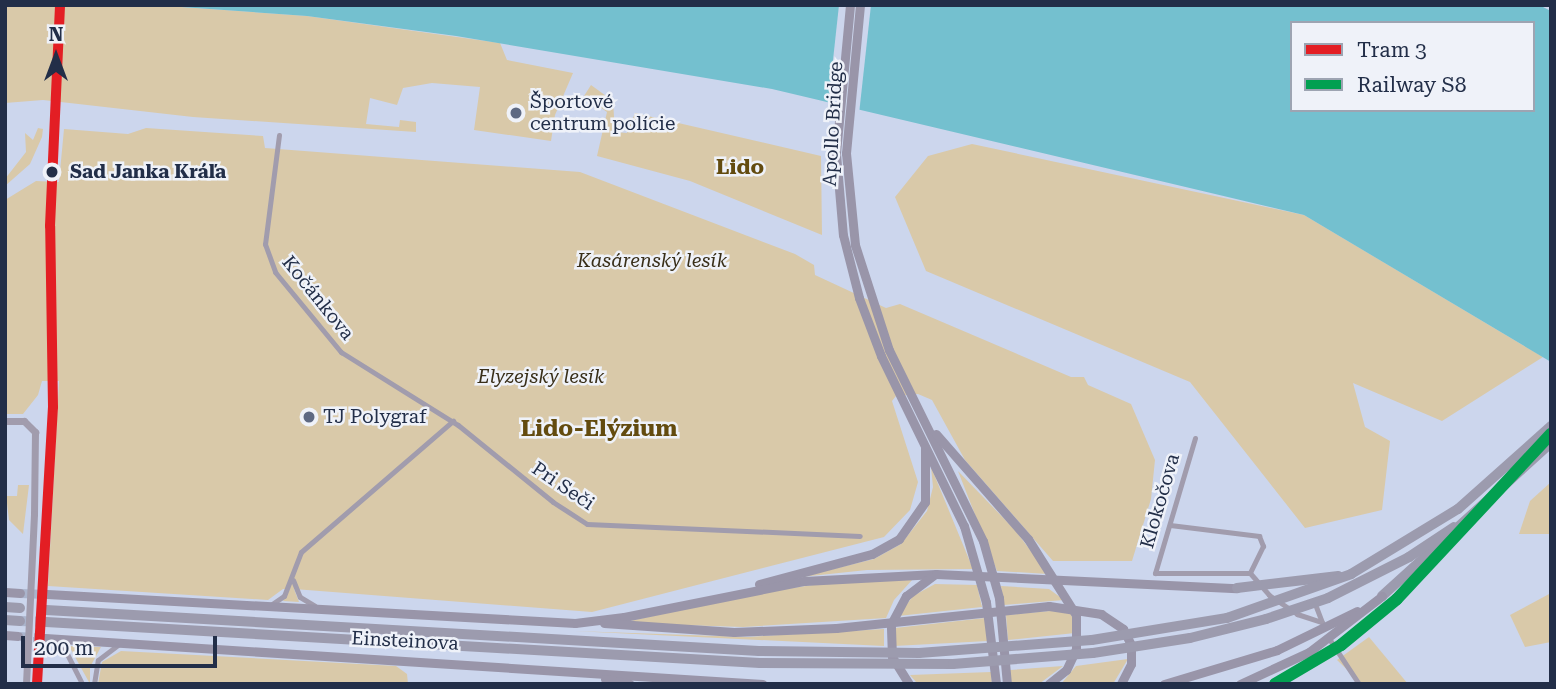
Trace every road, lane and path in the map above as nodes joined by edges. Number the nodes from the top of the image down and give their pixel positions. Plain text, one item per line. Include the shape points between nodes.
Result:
1 (850, 5) edge
2 (860, 5) edge
3 (279, 135) dead end
4 (924, 416) junction
5 (5, 421) edge
6 (453, 421) junction
7 (1551, 426) edge
8 (1195, 438) dead end
9 (925, 442) junction
10 (1551, 443) edge
11 (1170, 525) junction
12 (1454, 527) junction
13 (860, 536) dead end
14 (1250, 573) junction
15 (936, 574) junction
16 (1351, 575) junction
17 (292, 577) junction
18 (1237, 588) joint
19 (748, 590) junction
20 (5, 592) edge
21 (20, 593) tunnel mouth
22 (47, 594) tunnel mouth
23 (1381, 596) junction
24 (1315, 604) dead end
25 (5, 607) edge
26 (20, 608) tunnel mouth
27 (260, 608) junction
28 (46, 610) tunnel mouth
29 (325, 611) junction
30 (5, 620) edge
31 (20, 621) tunnel mouth
32 (46, 622) tunnel mouth
33 (592, 622) junction
34 (1322, 622) junction
35 (5, 635) edge
36 (18, 636) tunnel mouth
37 (47, 638) joint
38 (122, 642) junction
39 (590, 674) junction
40 (26, 684) edge
41 (82, 684) edge
42 (94, 684) edge
43 (630, 684) edge
44 (763, 684) edge
45 (909, 684) edge
46 (996, 684) edge
47 (1007, 684) edge
48 (1049, 684) edge
49 (1121, 684) edge
50 (1164, 684) edge
51 (1240, 684) edge
52 (1359, 684) edge

1 - 9 main road, Apollo Bridge via 836,137 840,219 859,299
2 - 4 main road, Apollo Bridge via 846,136 850,223 868,296
3 - 6 street, Kočánkova via 267,212 265,249 270,264 341,352
4 - 47 main road via 989,560 1002,616
4 - 48 main road via 956,461 1028,538 1064,590 1079,630 1070,664
5 - 40 street, bridge via 31,425 37,438
6 - 13 street, Pri Seči via 587,524
6 - 17 street via 301,552
7 - 16 highway via 1483,489 1432,528
8 - 11 street, Klokočova
9 - 19 main road via 925,502 899,539 872,554 787,575
9 - 46 main road, Apollo Bridge via 955,503 976,562
10 - 12 highway
11 - 14 street via 1259,536 1262,550
11 - 14 street, Klokočova via 1155,573
12 - 23 highway, bridge
12 - 32 highway, bridge via 1409,557 1328,598 1266,620 1093,653 953,664 760,663
14 - 34 street via 1287,607
15 - 18 main road, bridge
15 - 19 main road via 837,577
15 - 45 main road via 906,596 891,624 891,657
16 - 18 highway, bridge
16 - 28 highway, bridge via 1227,618 1103,638 919,653 759,651
17 - 27 street via 280,600
17 - 29 street via 300,597
19 - 33 main road, Einsteinova
20 - 21 main road
22 - 27 main road, Einsteinova
23 - 50 main road, bridge via 1277,650
23 - 51 main road, bridge via 1309,652
24 - 34 street
25 - 26 highway
27 - 29 main road, Einsteinova
29 - 33 main road, Einsteinova
30 - 31 highway
33 - 49 main road, bridge via 734,632 836,628 1049,606 1101,614 1124,629 1131,645 1131,664
34 - 52 street via 1333,649
35 - 36 main road
37 - 38 main road, Einsteinova
37 - 41 street via 67,653
38 - 39 main road, Einsteinova
38 - 42 street via 98,660
39 - 43 main road
39 - 44 main road, Einsteinova

